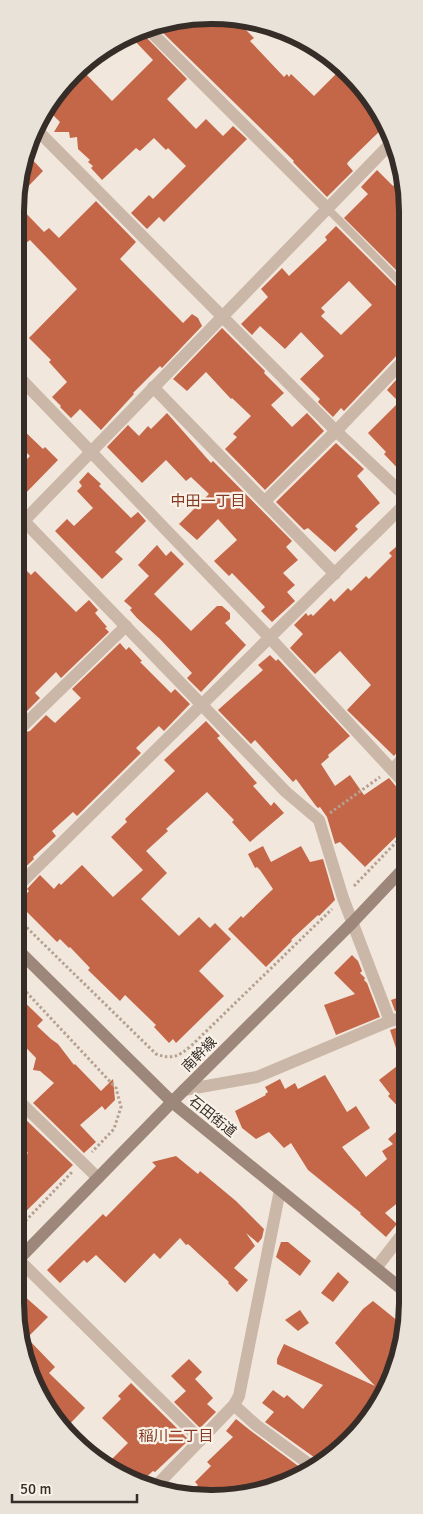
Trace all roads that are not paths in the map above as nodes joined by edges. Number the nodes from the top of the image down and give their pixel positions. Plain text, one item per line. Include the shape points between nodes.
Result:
1 (152, 34) edge
2 (40, 134) edge
3 (387, 147) edge
4 (327, 208) junction
5 (399, 281) edge
6 (222, 316) junction
7 (399, 365) edge
8 (24, 382) edge
9 (153, 387) junction
10 (336, 431) junction
11 (91, 451) junction
12 (399, 490) edge
13 (265, 501) junction
14 (399, 510) edge
15 (24, 520) edge
16 (24, 528) edge
17 (335, 574) junction
18 (126, 626) junction
19 (270, 638) junction
20 (201, 705) junction
21 (24, 725) dead end
22 (399, 762) edge
23 (393, 768) junction
24 (399, 776) edge
25 (399, 873) edge
26 (24, 880) edge
27 (352, 923) junction
28 (24, 956) edge
29 (399, 1019) edge
30 (390, 1022) junction
31 (184, 1090) junction
32 (172, 1102) junction
33 (24, 1106) edge
34 (98, 1178) junction
35 (280, 1190) junction
36 (399, 1238) edge
37 (24, 1252) edge
38 (24, 1268) edge
39 (376, 1268) junction
40 (399, 1287) edge
41 (234, 1406) junction
42 (201, 1440) junction
43 (308, 1463) edge
44 (159, 1483) edge

1 - 4 street
2 - 6 street
3 - 4 street
4 - 5 lane
4 - 6 street
6 - 9 street
6 - 10 street
7 - 10 street
8 - 11 street
9 - 11 street
9 - 13 street
10 - 12 street
10 - 13 street
11 - 15 street
11 - 19 street
13 - 17 street
14 - 17 street
16 - 18 street
17 - 19 street
18 - 20 street
18 - 21 street
19 - 20 street
19 - 23 street
20 - 26 street
20 - 27 street via 286,792 319,820
22 - 23 street
23 - 24 street
25 - 27 main road, 南幹線
27 - 30 street
27 - 31 main road, 南幹線
28 - 32 main road, 石田街道
29 - 30 street
30 - 31 street via 256,1077
31 - 32 main road, 南幹線
32 - 34 main road, 南幹線
32 - 35 main road, 石田街道
33 - 34 street
34 - 37 main road, 南幹線
35 - 39 main road, 石田街道
35 - 41 street via 240,1396
36 - 39 street
38 - 42 street
39 - 40 main road, 石田街道
41 - 42 street
41 - 43 street
42 - 44 street

